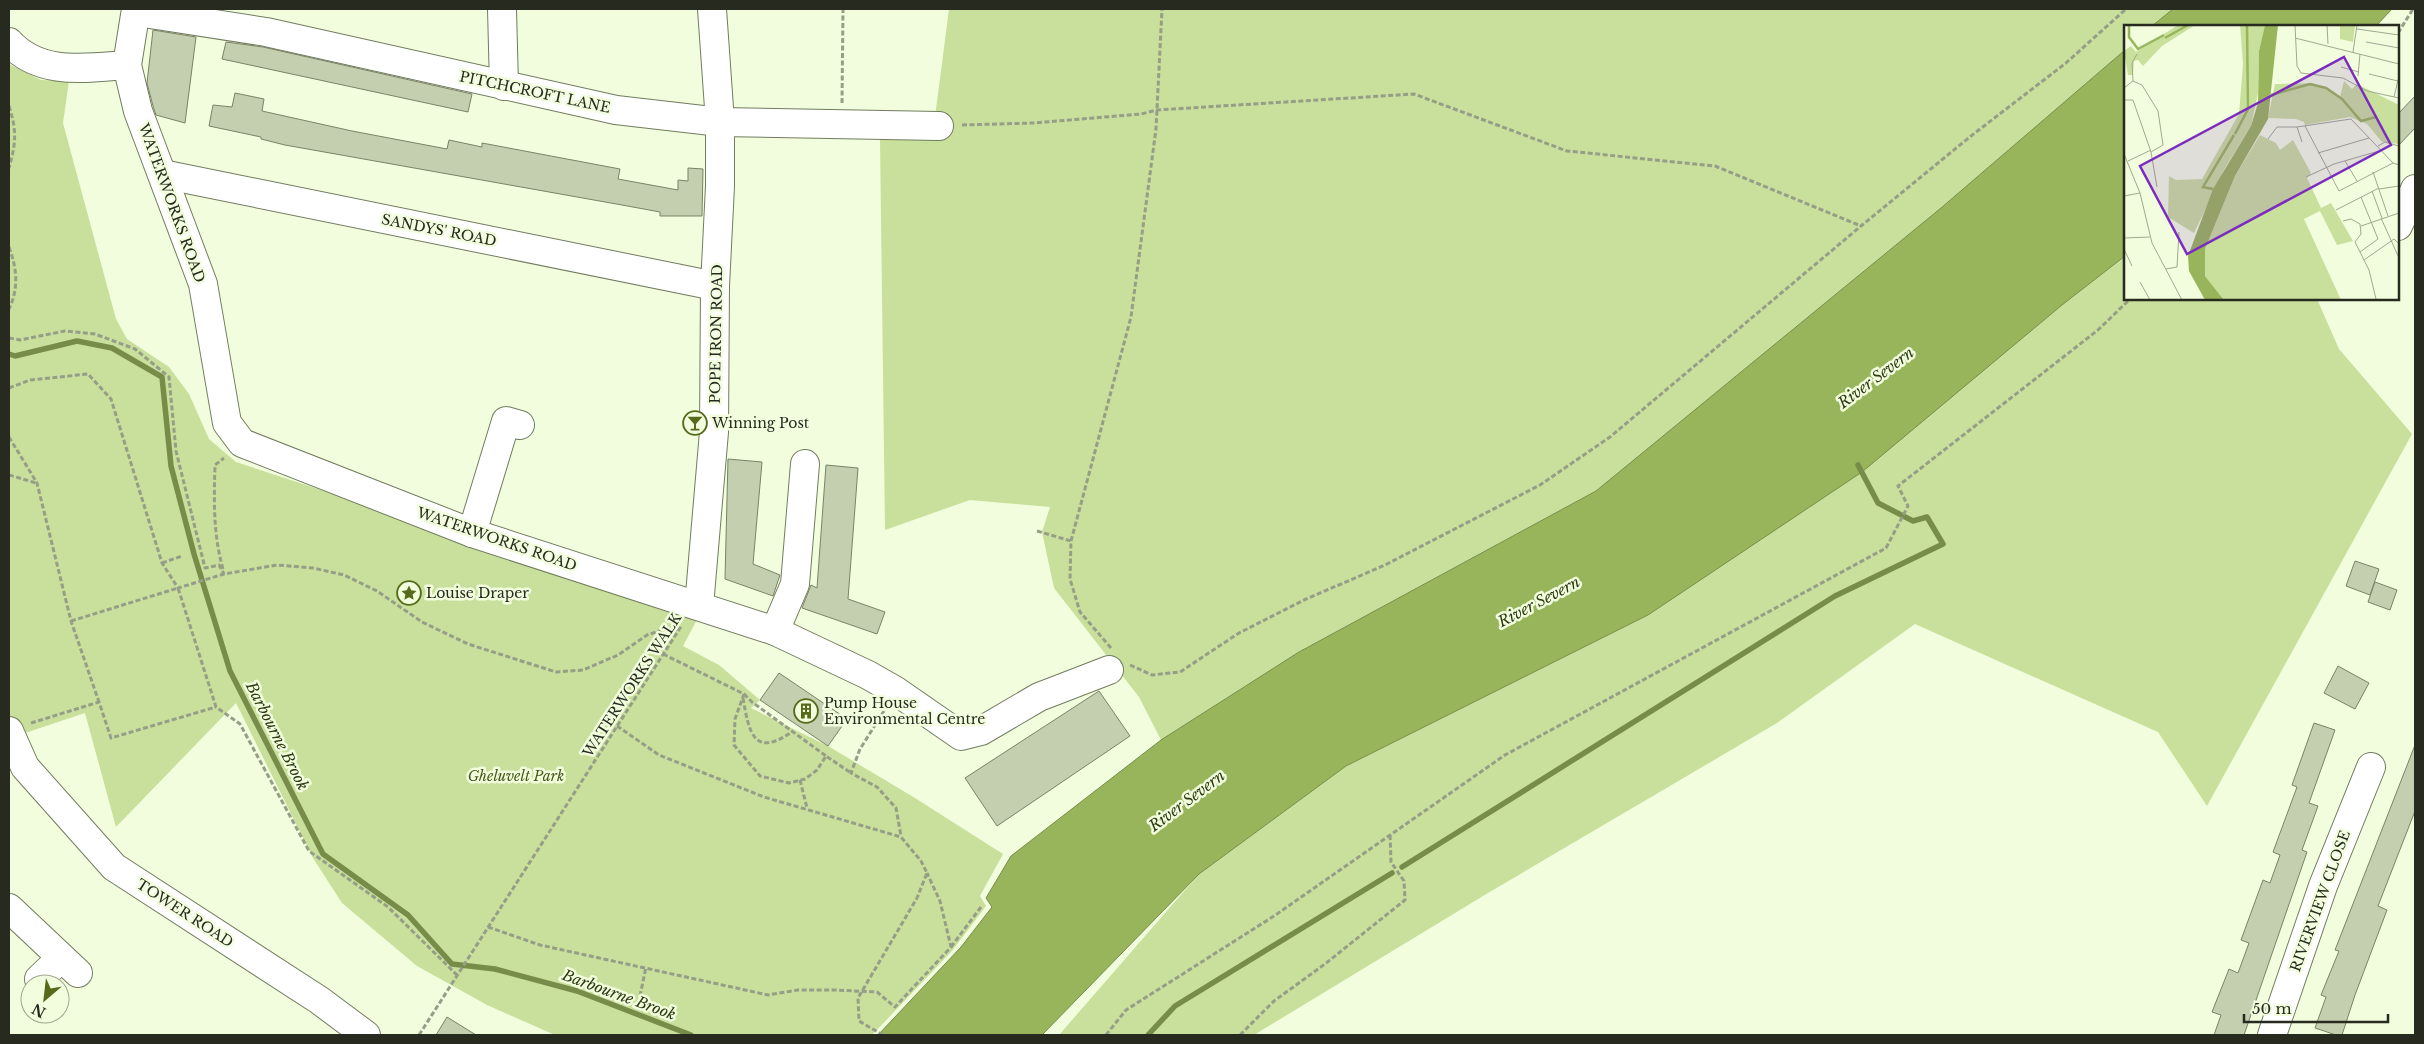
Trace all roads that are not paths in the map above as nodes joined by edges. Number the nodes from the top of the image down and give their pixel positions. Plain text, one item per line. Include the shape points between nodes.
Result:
1 (502, 9) edge
2 (712, 9) edge
3 (137, 11) edge
4 (9, 42) edge
5 (127, 65) junction
6 (504, 86) junction
7 (720, 122) junction
8 (939, 126) road end
9 (162, 174) junction
10 (2415, 189) edge
11 (2399, 224) edge
12 (715, 286) junction
13 (520, 425) dead end
14 (805, 464) dead end
15 (472, 533) junction
16 (699, 606) junction
17 (775, 631) junction
18 (1115, 660) road end
19 (18, 728) edge
20 (2371, 768) dead end
21 (9, 908) edge
22 (51, 974) edge
23 (366, 1035) edge
24 (2272, 1035) edge

1 - 6 street
2 - 7 street, POPE IRON ROAD
3 - 5 street
3 - 6 street, PITCHCROFT LANE via 266,32
4 - 5 street via 16,50 38,62 67,69
5 - 9 street, WATERWORKS ROAD via 138,111
6 - 7 street, PITCHCROFT LANE via 616,110
7 - 8 street, PITCHCROFT LANE
7 - 12 street, POPE IRON ROAD
9 - 12 street, SANDYS' ROAD
9 - 15 street, WATERWORKS ROAD via 203,284 226,423 242,443
10 - 11 street
12 - 16 street, POPE IRON ROAD via 714,432
13 - 15 street via 506,421
14 - 17 street via 795,584
15 - 16 street, WATERWORKS ROAD
16 - 17 street, WATERWORKS ROAD
17 - 18 street, WATERWORKS ROAD via 873,664 896,692 961,736 981,731 1039,697
19 - 23 street, TOWER ROAD via 25,767 114,866 319,1000
20 - 24 street, RIVERVIEW CLOSE via 2323,886
21 - 22 street via 70,965

